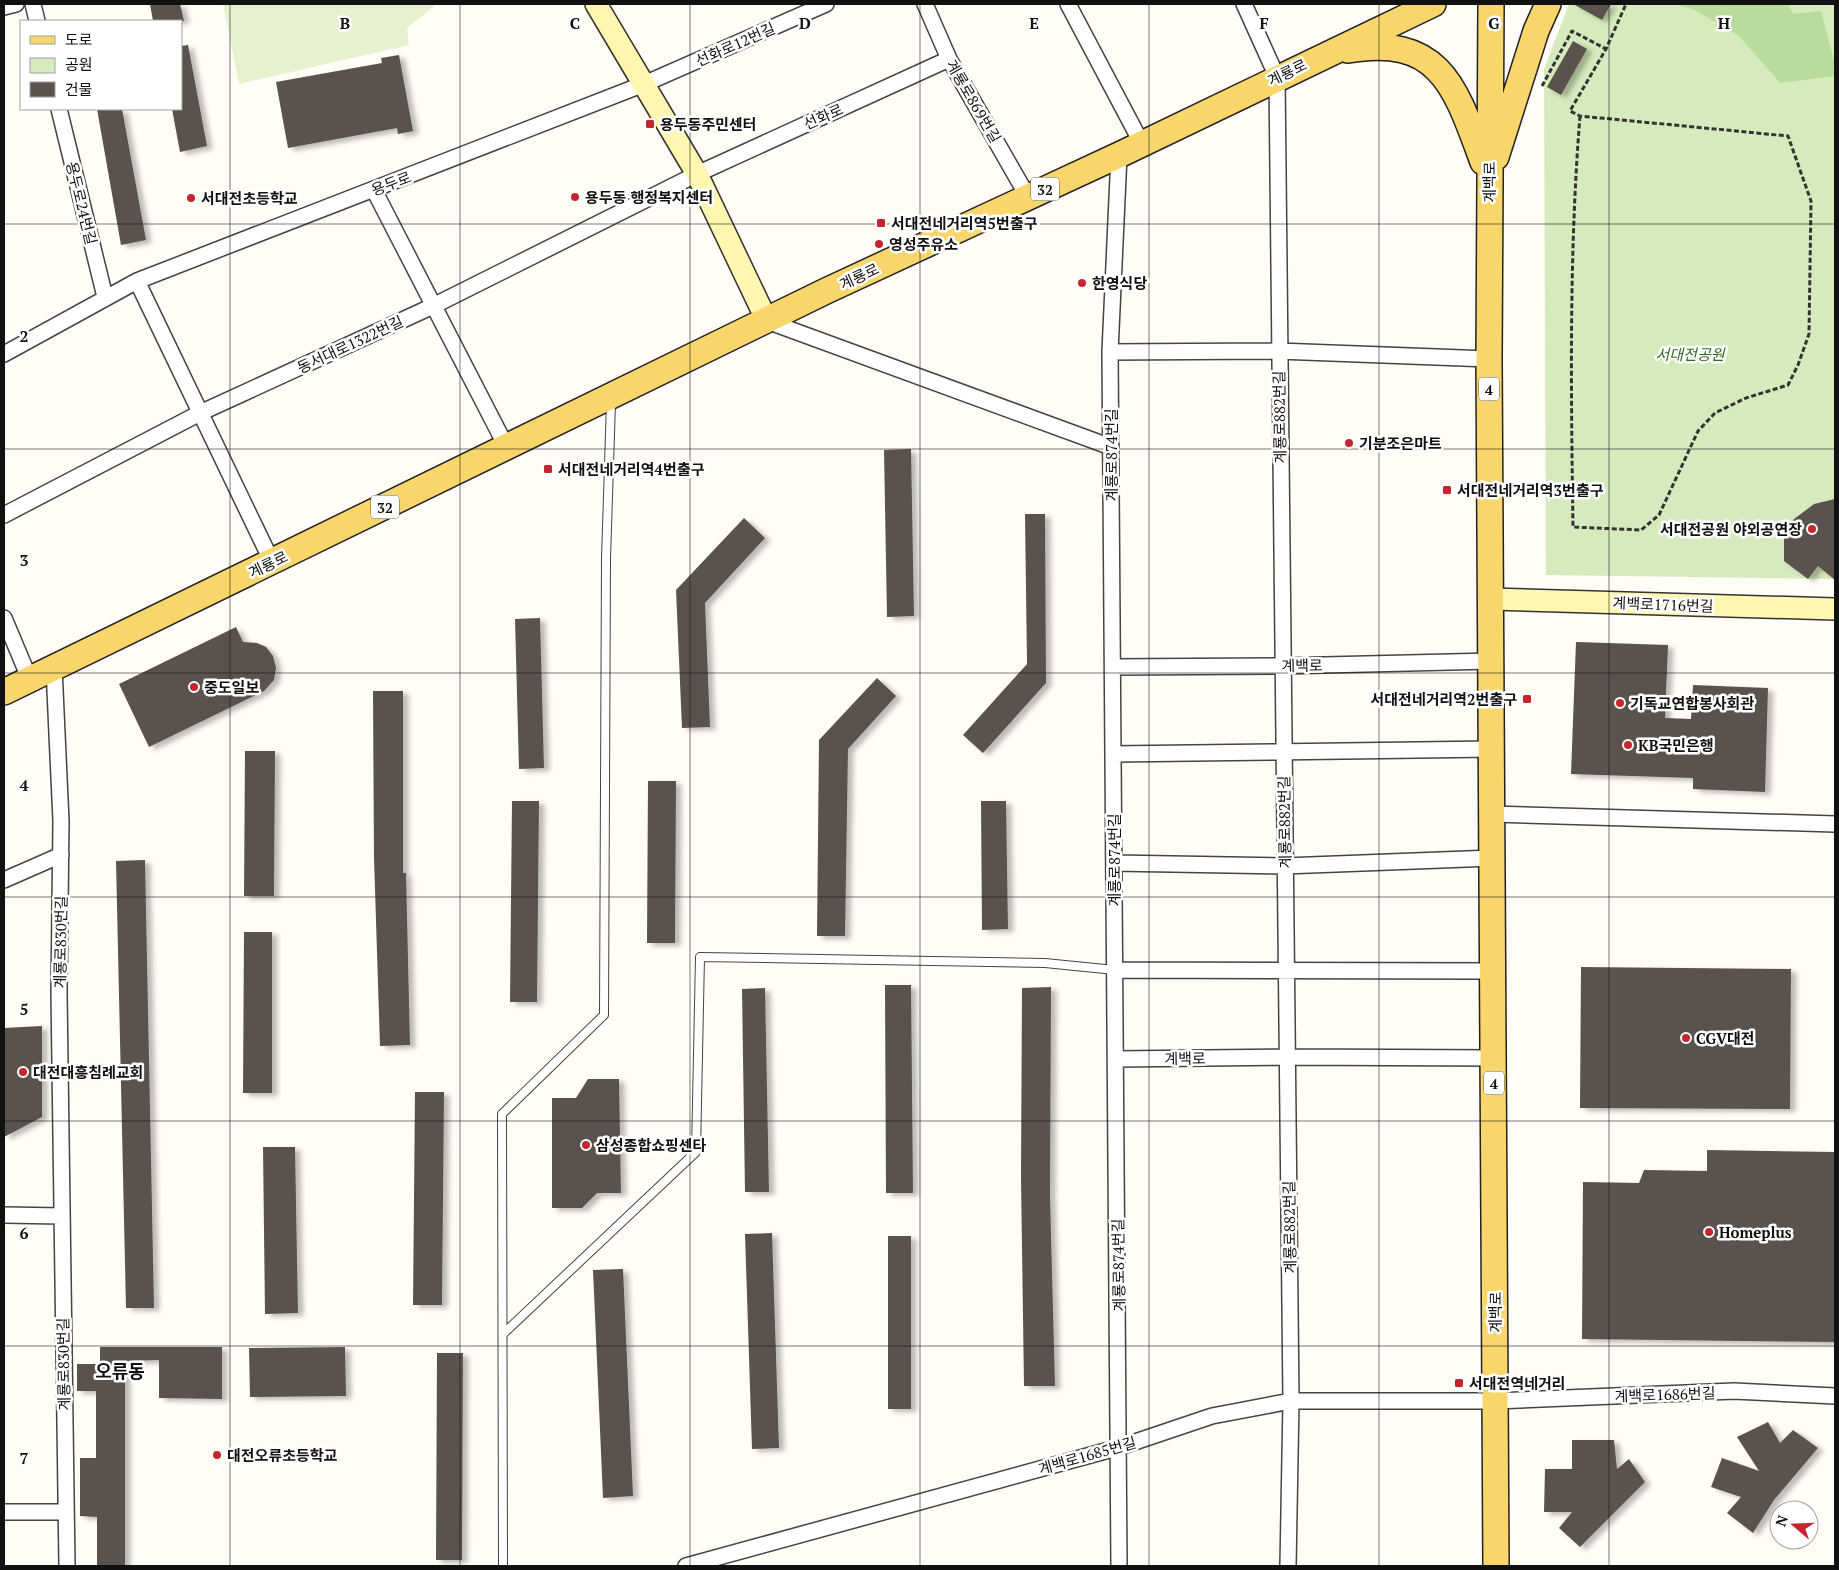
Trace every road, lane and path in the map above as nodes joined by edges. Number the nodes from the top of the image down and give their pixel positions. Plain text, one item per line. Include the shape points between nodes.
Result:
1 (16, 4) edge
2 (33, 4) edge
3 (596, 4) edge
4 (826, 4) edge
5 (925, 4) edge
6 (1068, 4) edge
7 (1244, 4) edge
8 (1389, 4) edge
9 (1433, 4) edge
10 (1491, 4) edge
11 (1548, 4) edge
12 (1626, 4) edge
13 (4, 7) edge
14 (37, 20) edge
15 (1606, 49) junction
16 (1323, 55) junction
17 (949, 59) junction
18 (1277, 77) junction
19 (644, 84) junction
20 (1538, 94) dead end
21 (59, 110) edge
22 (1580, 116) junction
23 (1142, 144) junction
24 (1119, 155) junction
25 (697, 174) junction
26 (1489, 178) junction
27 (374, 190) junction
28 (1028, 197) junction
29 (137, 281) junction
30 (105, 297) junction
31 (432, 306) junction
32 (767, 321) junction
33 (4, 352) edge
34 (1110, 352) junction
35 (1278, 352) junction
36 (1489, 360) junction
37 (611, 397) junction
38 (200, 413) junction
39 (1111, 447) junction
40 (507, 448) junction
41 (4, 515) edge
42 (272, 562) junction
43 (1492, 599) junction
44 (1835, 609) edge
45 (4, 618) edge
46 (1492, 661) junction
47 (1282, 666) junction
48 (1113, 667) junction
49 (54, 668) junction
50 (30, 680) junction
51 (4, 692) edge
52 (1492, 749) junction
53 (1283, 751) junction
54 (1113, 754) junction
55 (1492, 814) junction
56 (1835, 824) edge
57 (61, 855) junction
58 (1493, 858) junction
59 (1114, 863) junction
60 (1284, 866) junction
61 (4, 880) edge
62 (1115, 970) junction
63 (1286, 970) junction
64 (1493, 971) junction
65 (1287, 1057) junction
66 (1494, 1058) junction
67 (1116, 1060) junction
68 (4, 1214) edge
69 (62, 1216) junction
70 (504, 1334) junction
71 (1835, 1396) edge
72 (1291, 1400) junction
73 (1495, 1401) junction
74 (1120, 1447) junction
75 (4, 1512) edge
76 (65, 1512) junction
77 (67, 1566) edge
78 (503, 1566) edge
79 (686, 1566) edge
80 (1119, 1566) edge
81 (1288, 1566) edge
82 (1496, 1566) edge

1 - 13 street
2 - 14 street
3 - 19 main road
4 - 19 street, 선화로12번길
5 - 17 street, 계룡로869번길
6 - 23 street
7 - 18 street
8 - 16 main road
9 - 16 main road, 계룡로 / 32
10 - 26 main road, 계백로 / 4
11 - 26 main road via 1536,31
12 - 15 path
15 - 20 path via 1572,30
15 - 22 path via 1570,111
16 - 18 main road, 계룡로 / 32
16 - 26 main road via 1383,47 1406,50 1441,71 1467,118
17 - 25 street, 선화로
17 - 28 street, 계룡로869번길
18 - 23 main road, 계룡로 / 32
18 - 35 street, 계룡로882번길
19 - 25 main road
19 - 27 street, 용두로
21 - 30 street, 용두로24번길
22 - 22 path via 1571,384 1573,527 1641,530 1659,515 1698,431 1715,413 1746,398 1788,385 1809,334 1811,201 1788,136
23 - 24 main road, 계룡로 / 32
24 - 28 main road, 계룡로 / 32
24 - 34 street, 계룡로874번길
25 - 31 street, 동서대로1322번길
25 - 32 main road
26 - 36 main road, 계백로 / 4
27 - 29 street, 용두로
27 - 31 street
28 - 32 main road, 계룡로 / 32
29 - 30 street, 용두로
29 - 38 street
30 - 33 street, 용두로
31 - 38 street, 동서대로1322번길
31 - 40 street
32 - 37 main road, 계룡로 / 32
32 - 39 street
34 - 35 street
34 - 39 street, 계룡로874번길
35 - 36 street
35 - 47 street, 계룡로882번길
36 - 43 main road, 계백로 / 4
37 - 40 main road, 계룡로 / 32
37 - 70 lane via 606,569 604,1015 502,1114
38 - 41 street, 동서대로1322번길
38 - 42 street
39 - 48 street, 계룡로874번길
40 - 42 main road, 계룡로 / 32
42 - 49 main road, 계룡로 / 32
43 - 44 main road, 계백로1716번길
43 - 46 main road, 계백로 / 4
45 - 50 street
46 - 47 street, 계백로
46 - 52 main road, 계백로 / 4
47 - 48 street, 계백로
47 - 53 street, 계룡로882번길
48 - 54 street, 계룡로874번길
49 - 50 main road, 계룡로 / 32
49 - 57 street, 계룡로830번길
50 - 51 main road, 계룡로 / 32
52 - 53 street
52 - 55 main road, 계백로 / 4
53 - 54 street
53 - 60 street, 계룡로882번길
54 - 59 street, 계룡로874번길
55 - 56 street
55 - 58 main road, 계백로 / 4
57 - 61 street
57 - 69 street, 계룡로830번길
58 - 60 street
58 - 64 main road, 계백로 / 4
59 - 60 street
59 - 62 street, 계룡로874번길
60 - 63 street, 계룡로882번길
62 - 63 street
62 - 67 street, 계룡로874번길
62 - 70 lane via 1045,963 700,957 696,1152
63 - 64 street
63 - 65 street, 계룡로882번길
64 - 66 main road, 계백로 / 4
65 - 66 street, 계백로
65 - 67 street, 계백로
65 - 72 street, 계룡로882번길
66 - 73 main road, 계백로 / 4
67 - 74 street, 계룡로874번길
68 - 69 street
69 - 76 street, 계룡로830번길
70 - 78 lane
71 - 73 street, 계백로1686번길 via 1734,1391
72 - 73 street, 계백로1685번길
72 - 74 street, 계백로1685번길 via 1212,1416
72 - 81 street, 계룡로882번길
73 - 82 main road, 계백로 / 4
74 - 79 street, 계백로1685번길
74 - 80 street, 계룡로874번길
75 - 76 street
76 - 77 street, 계룡로830번길

